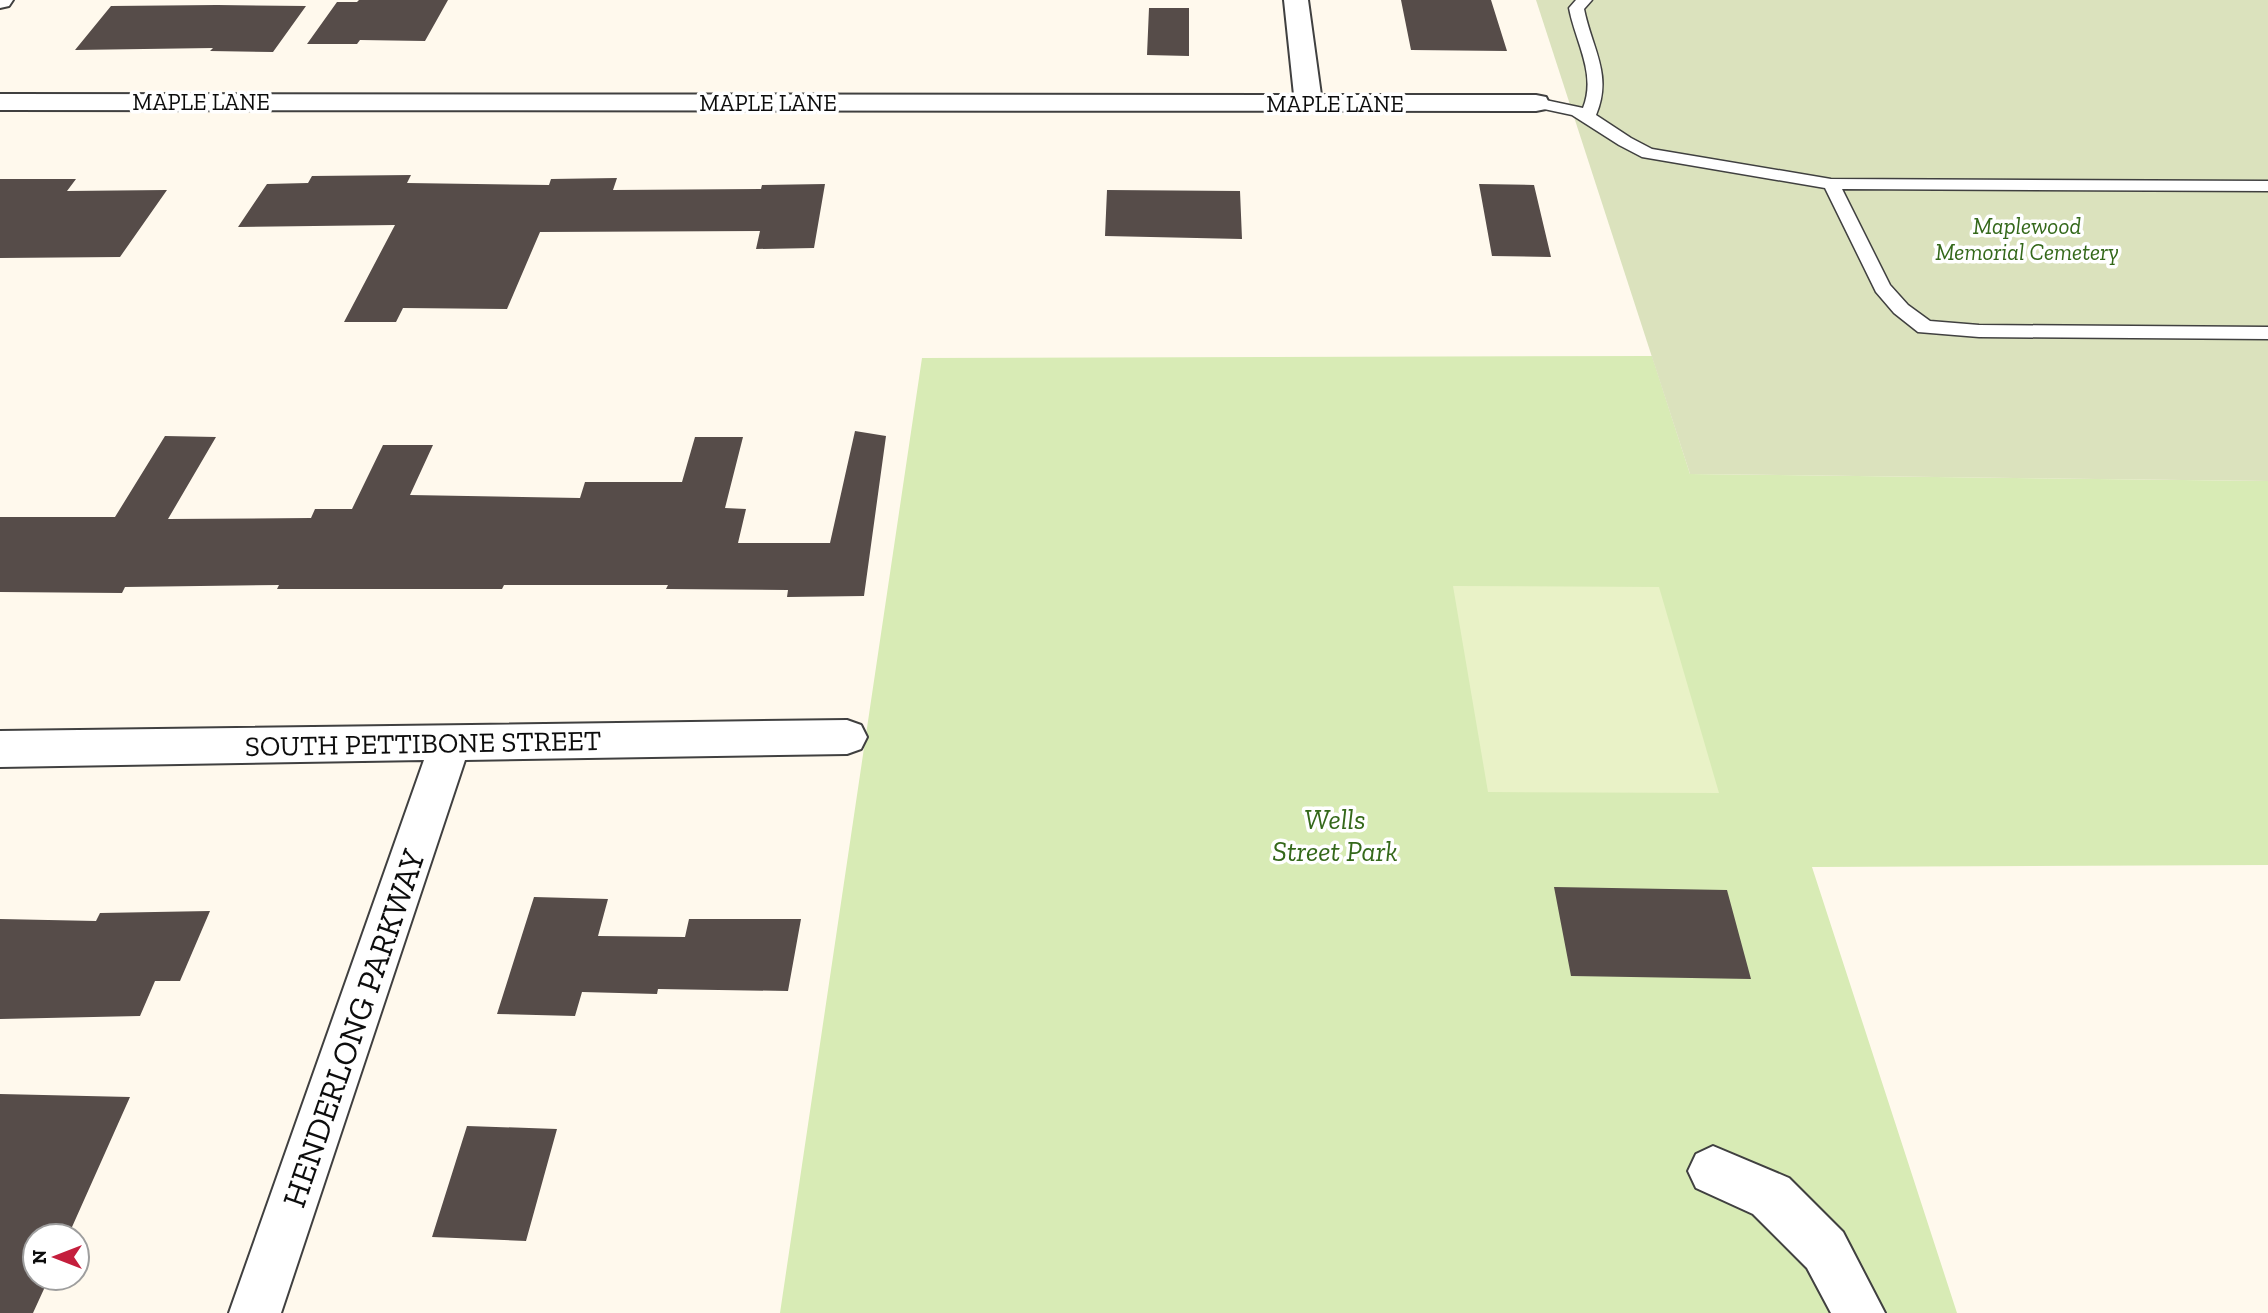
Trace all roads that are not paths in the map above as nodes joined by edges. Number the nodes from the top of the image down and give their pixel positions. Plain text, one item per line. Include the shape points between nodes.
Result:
1 (1296, 0) edge
2 (1586, 0) edge
3 (0, 102) edge
4 (1536, 103) joint
5 (1309, 104) junction
6 (1588, 116) junction
7 (1831, 184) junction
8 (2268, 186) edge
9 (2268, 333) edge
10 (847, 737) dead end
11 (451, 742) junction
12 (0, 749) edge
13 (1713, 1171) dead end
14 (255, 1313) edge
15 (1859, 1313) edge

1 - 5 street
2 - 6 lane via 1576,8 1597,71 1598,88
3 - 5 street, MAPLE LANE
4 - 5 street, MAPLE LANE
4 - 6 lane
6 - 7 lane via 1631,147 1648,153
7 - 8 lane
7 - 9 lane via 1882,288 1925,327
10 - 11 street, SOUTH PETTIBONE STREET
11 - 12 street, SOUTH PETTIBONE STREET
11 - 14 street, HENDERLONG PARKWAY
13 - 15 street via 1771,1196 1825,1250

